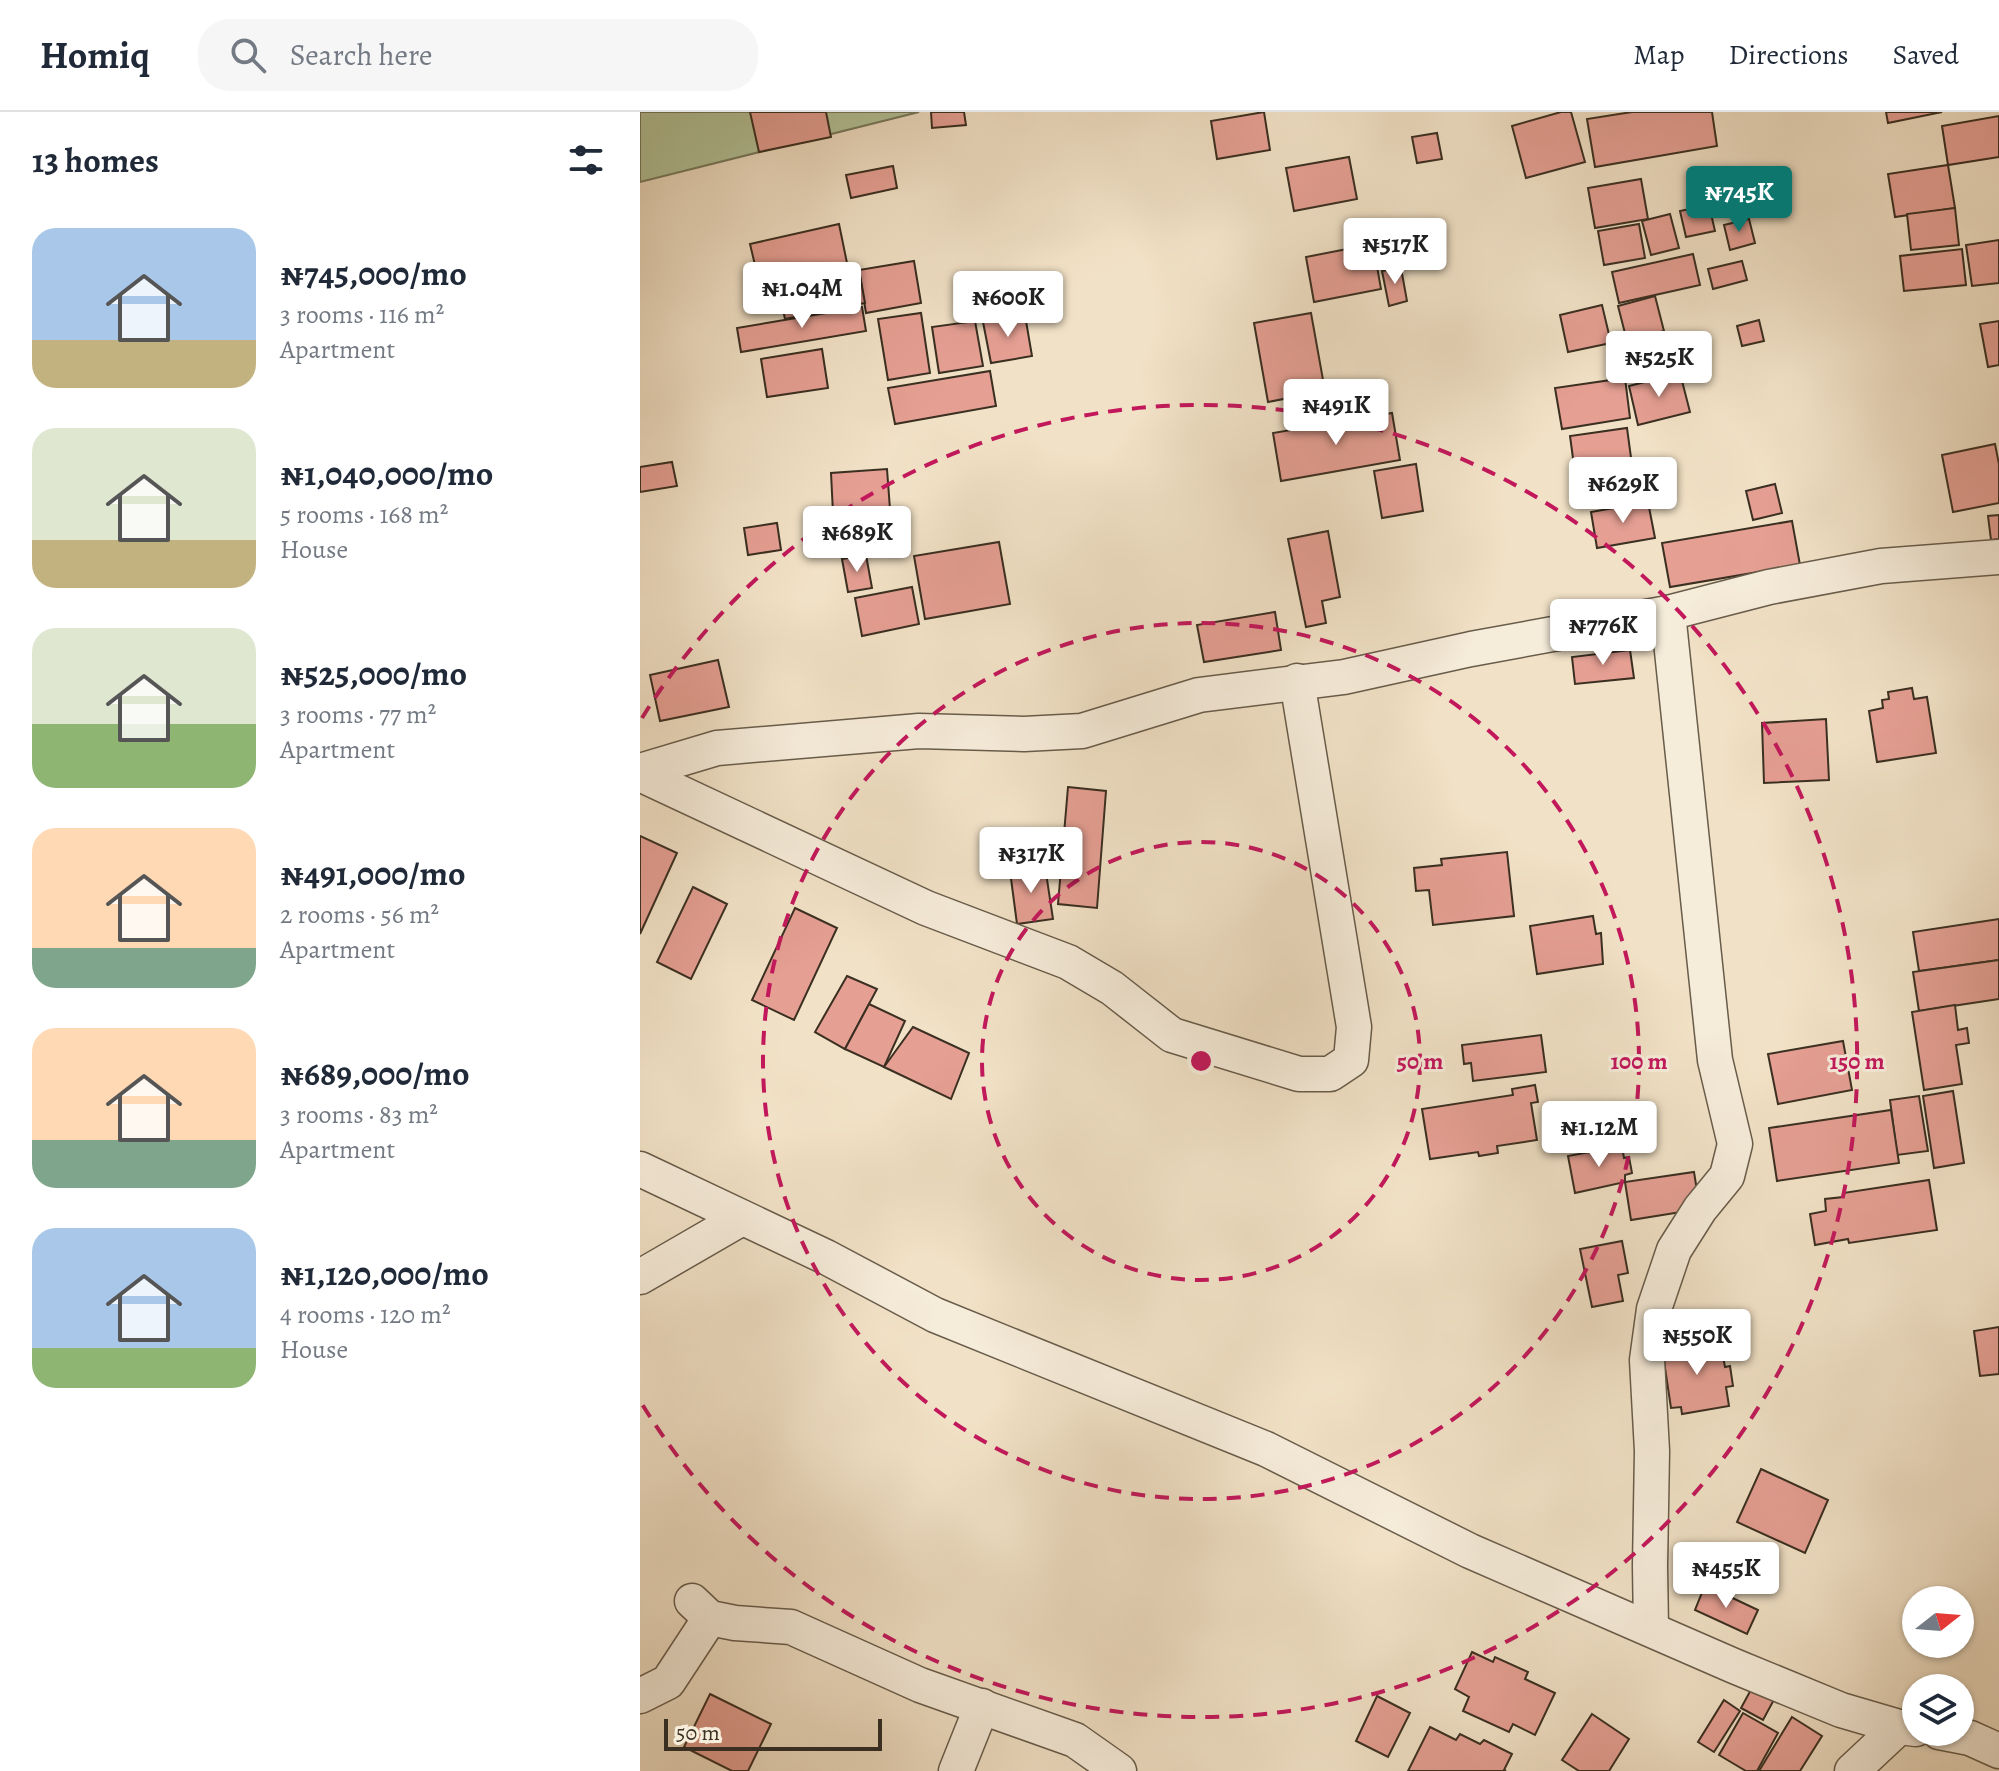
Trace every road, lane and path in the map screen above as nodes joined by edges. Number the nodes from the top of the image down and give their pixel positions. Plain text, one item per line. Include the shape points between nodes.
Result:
1 (1999, 557) edge
2 (1668, 613) junction
3 (1297, 681) junction
4 (640, 772) edge
5 (640, 1169) edge
6 (742, 1218) junction
7 (640, 1277) edge
8 (1651, 1629) junction
9 (640, 1696) edge
10 (982, 1706) junction
11 (1902, 1727) edge
12 (1902, 1732) edge
13 (1974, 1740) edge
14 (1999, 1751) edge
15 (956, 1771) edge
16 (1119, 1771) edge
17 (1852, 1771) edge

1 - 2 street via 1881,566
2 - 3 street via 1344,677
2 - 8 street via 1715,1060 1735,1144 1727,1176 1674,1250 1654,1309 1647,1360
3 - 4 street via 1199,695 1082,731 919,731 717,748
3 - 4 street via 1354,1027 1351,1060 1330,1074 1299,1074 1172,1035 1068,962 926,908
5 - 6 street
6 - 7 street
6 - 8 street via 935,1315 1266,1449 1470,1551
8 - 11 street via 1841,1710
9 - 10 street via 668,1682 701,1609 735,1623 791,1627 920,1685
10 - 15 street
10 - 16 street via 1075,1740
12 - 17 street
13 - 14 street

